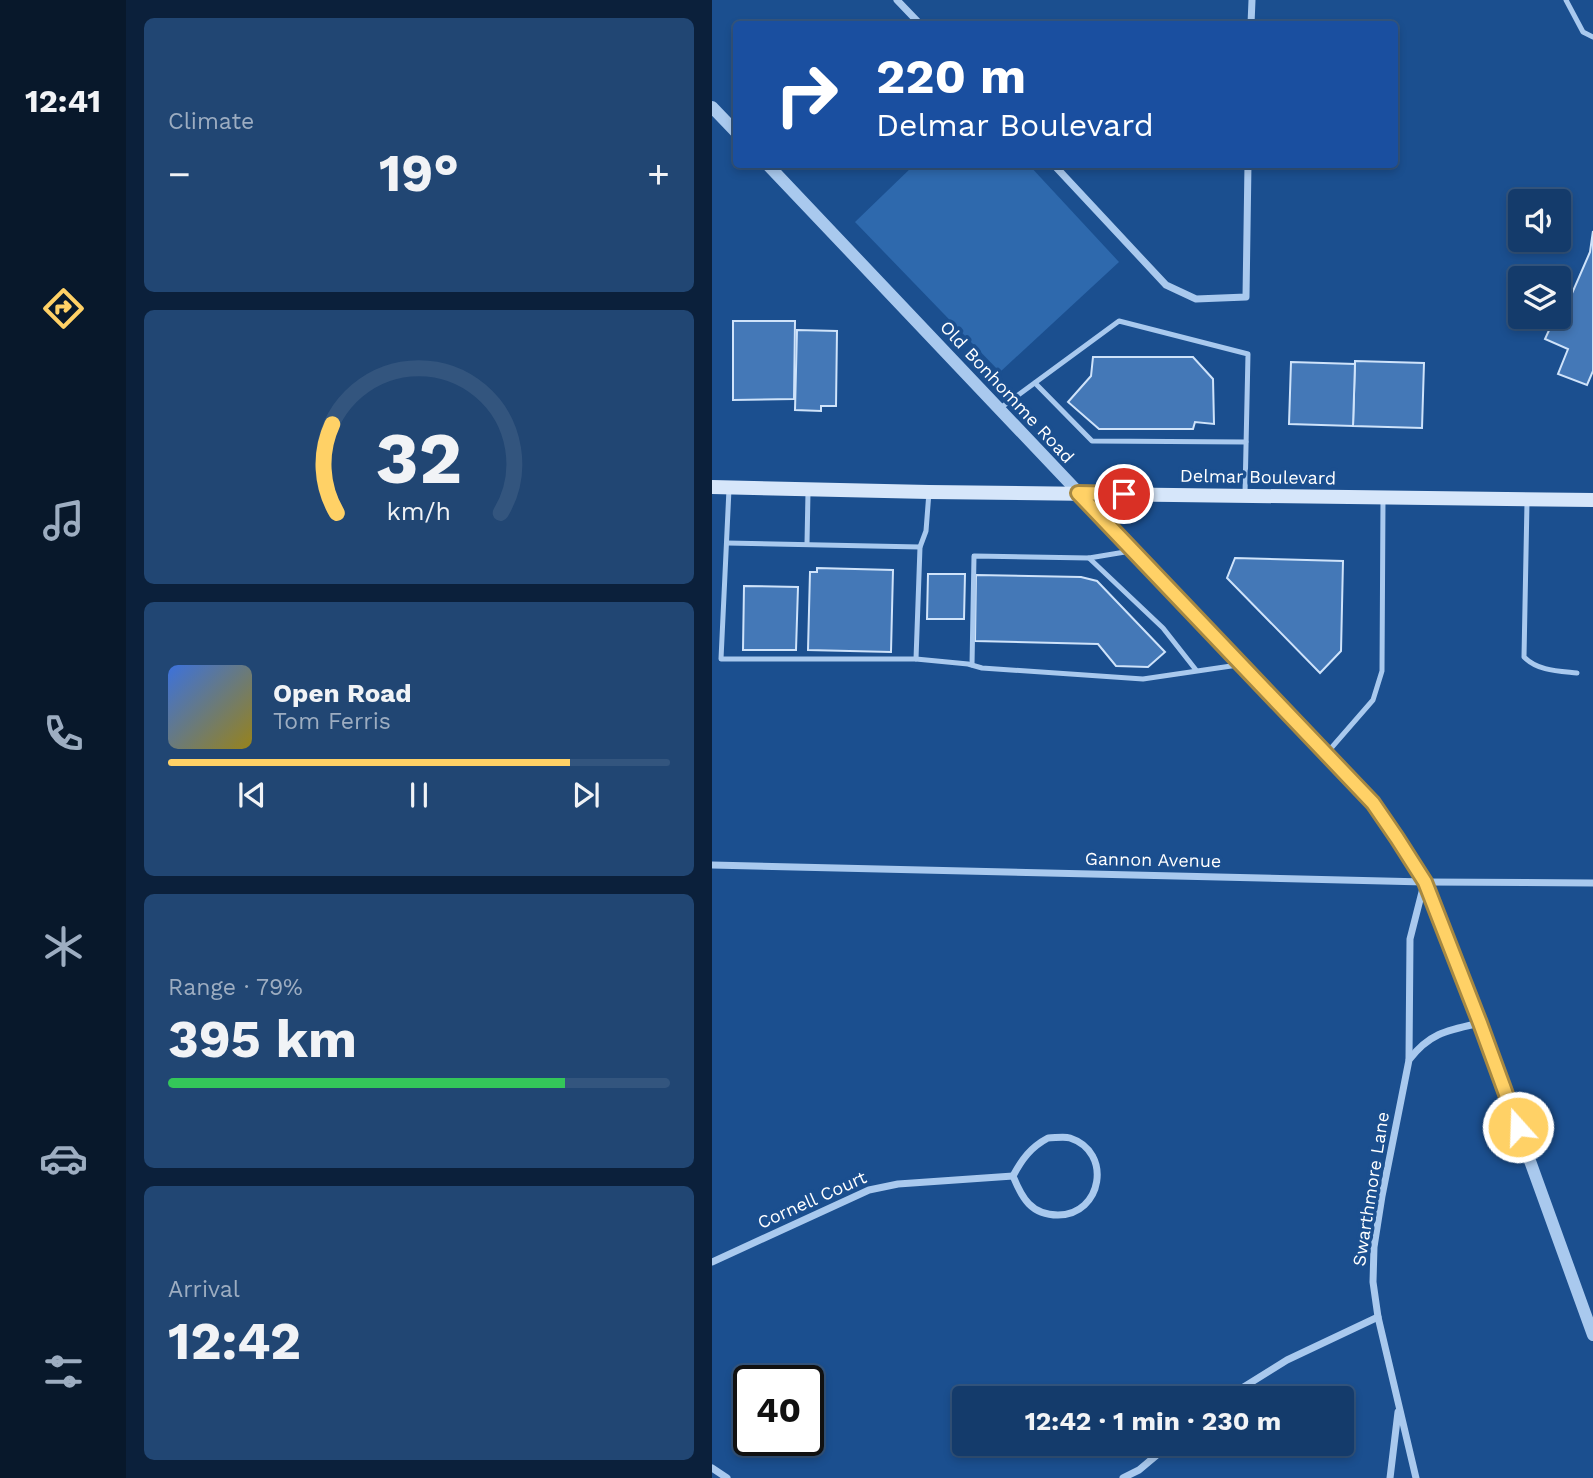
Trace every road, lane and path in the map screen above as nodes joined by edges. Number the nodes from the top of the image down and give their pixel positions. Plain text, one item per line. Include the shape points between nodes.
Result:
1 (897, 0) edge
2 (1252, 0) edge
3 (1567, 0) edge
4 (917, 21) edge
5 (1251, 21) edge
6 (1593, 37) edge
7 (712, 107) edge
8 (733, 129) edge
9 (771, 168) edge
10 (1057, 168) edge
11 (1248, 168) edge
12 (1035, 383) junction
13 (999, 409) junction
14 (1246, 442) junction
15 (712, 487) edge
16 (730, 488) junction
17 (809, 489) junction
18 (929, 492) junction
19 (1078, 493) junction
20 (1245, 497) junction
21 (1383, 498) junction
22 (1527, 499) junction
23 (1593, 500) edge
24 (727, 543) junction
25 (807, 544) junction
26 (920, 547) junction
27 (1133, 551) junction
28 (1089, 558) junction
29 (916, 659) junction
30 (1241, 664) junction
31 (972, 665) junction
32 (1196, 670) junction
33 (1577, 673) dead end
34 (1326, 754) junction
35 (712, 865) edge
36 (1425, 882) junction
37 (1593, 883) edge
38 (1480, 1023) junction
39 (1409, 1060) junction
40 (1013, 1176) junction
41 (712, 1262) edge
42 (1378, 1317) junction
43 (1593, 1335) edge
44 (1245, 1386) edge
45 (1399, 1404) junction
46 (1158, 1456) edge
47 (712, 1468) edge
48 (1141, 1474) edge
49 (727, 1478) edge
50 (1123, 1478) edge
51 (1390, 1478) edge
52 (1416, 1478) edge

1 - 4 street
2 - 5 street
3 - 6 lane via 1583,32
7 - 8 street
9 - 13 street, Old Bonhomme Road
10 - 11 street via 1166,285 1196,299 1246,297
12 - 13 lane
12 - 14 lane via 1092,441
12 - 14 lane via 1119,321 1248,354
13 - 19 street, Old Bonhomme Road
14 - 20 lane
15 - 16 main road, Delmar Boulevard
16 - 17 main road, Delmar Boulevard
16 - 24 lane
17 - 18 main road, Delmar Boulevard
17 - 25 lane
18 - 19 main road, Delmar Boulevard
18 - 26 lane
19 - 20 main road, Delmar Boulevard
19 - 27 street, Old Bonhomme Road
20 - 21 main road, Delmar Boulevard
21 - 22 main road, Delmar Boulevard
21 - 34 lane via 1382,671 1373,700
22 - 23 main road, Delmar Boulevard
22 - 33 lane via 1524,657 1547,670
24 - 25 lane
24 - 29 lane via 721,659
25 - 26 lane
26 - 29 lane
27 - 28 lane
27 - 30 street, Old Bonhomme Road
28 - 31 lane via 974,556
28 - 32 lane via 1163,628
29 - 31 lane
30 - 32 lane
30 - 34 street, Old Bonhomme Road
31 - 32 lane via 1143,679
34 - 36 street, Old Bonhomme Road via 1373,803
35 - 36 street, Gannon Avenue
36 - 37 street, Gannon Avenue
36 - 38 street, Old Bonhomme Road
36 - 39 street, Swarthmore Lane via 1410,939
38 - 39 street via 1445,1030 1418,1047
38 - 43 street, Old Bonhomme Road
39 - 42 street, Swarthmore Lane via 1374,1247
40 - 40 street via 1034,1146 1048,1138 1069,1138 1095,1158 1098,1184 1077,1211 1063,1215 1038,1212 1026,1204
40 - 41 street, Cornell Court via 869,1190
42 - 44 street via 1287,1360
42 - 45 street, Swarthmore Lane
45 - 51 street, Swarthmore Lane
45 - 52 street, Swarthmore Lane
46 - 48 street
47 - 49 street
48 - 50 street

